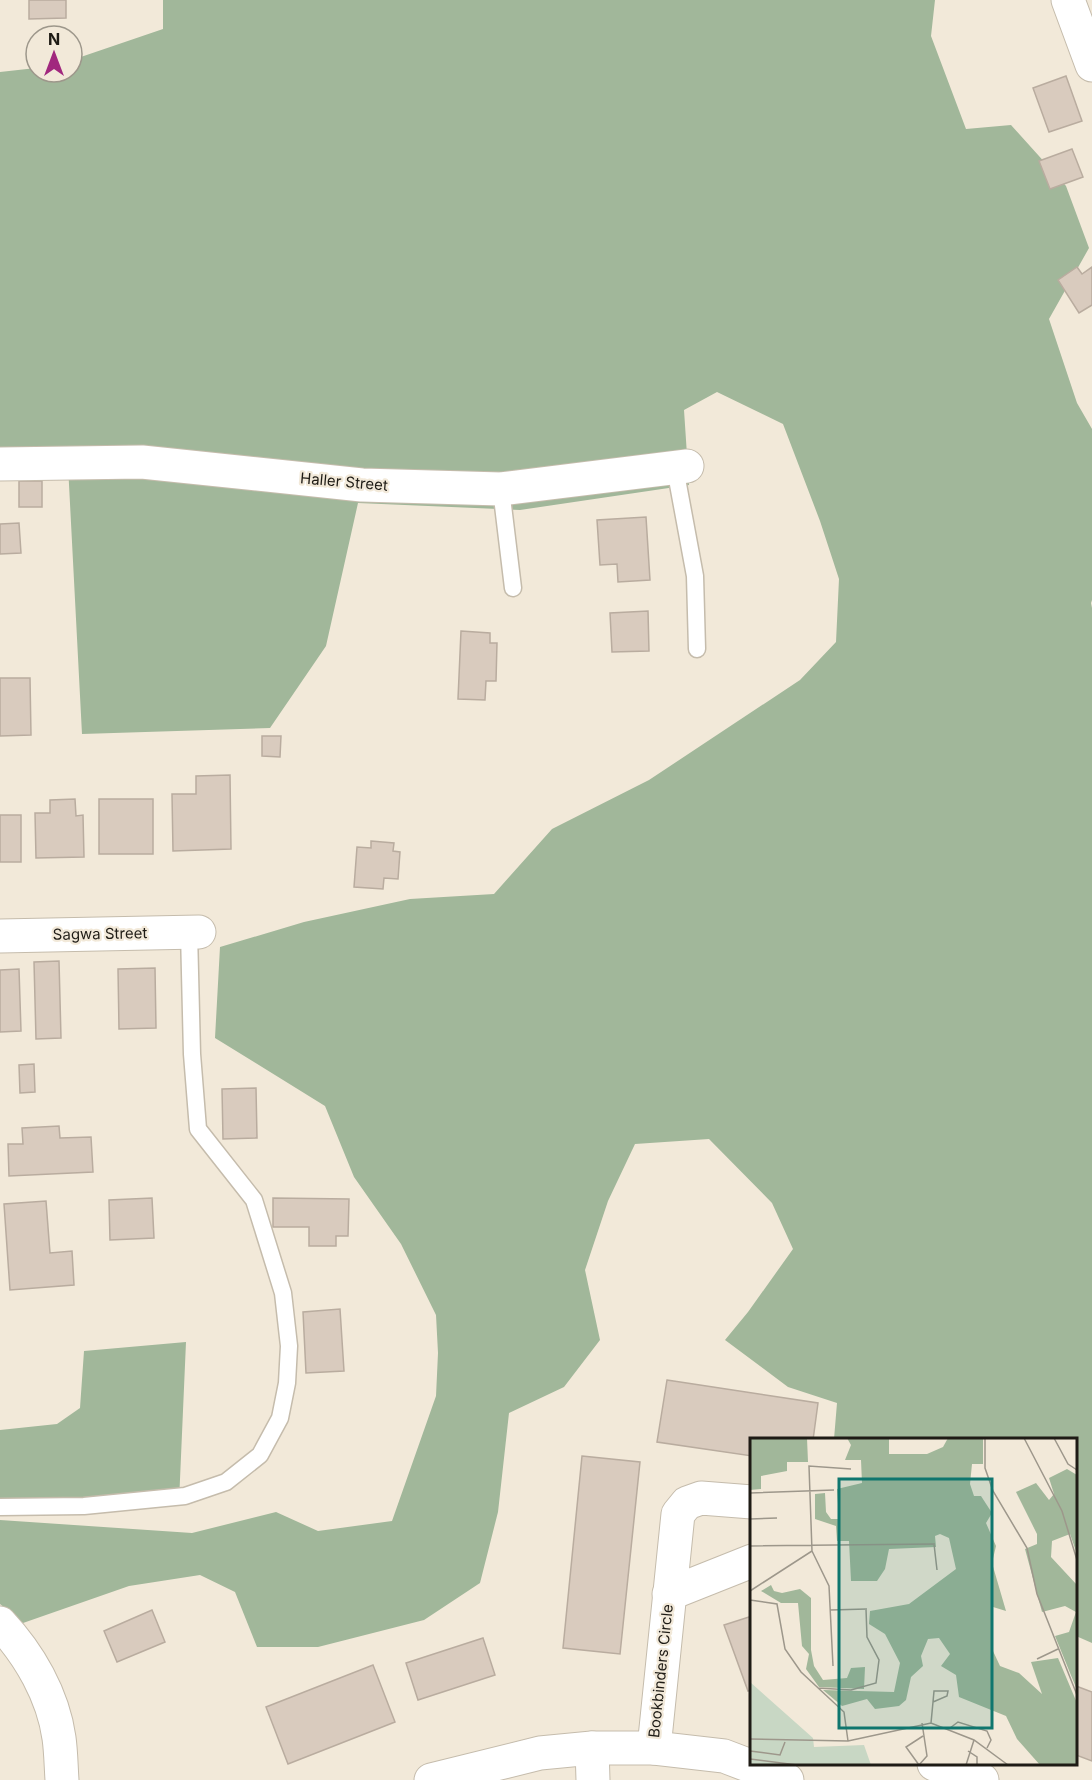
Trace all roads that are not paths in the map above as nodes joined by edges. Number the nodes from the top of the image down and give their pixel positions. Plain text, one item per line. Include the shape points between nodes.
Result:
1 (1068, 0) edge
2 (1092, 65) edge
3 (0, 464) edge
4 (681, 467) joint
5 (501, 489) junction
6 (513, 588) dead end
7 (698, 649) dead end
8 (194, 932) joint
9 (0, 936) edge
10 (750, 1503) edge
11 (0, 1507) edge
12 (750, 1562) edge
13 (669, 1594) junction
14 (0, 1623) edge
15 (592, 1748) junction
16 (654, 1748) junction
17 (800, 1765) edge
18 (937, 1765) edge
19 (62, 1780) edge
20 (431, 1780) edge
21 (593, 1780) edge
22 (787, 1780) edge
23 (793, 1780) edge
24 (982, 1780) edge

1 - 2 street
3 - 5 street, Haller Street via 142,462 362,485
4 - 5 street, Haller Street
4 - 7 lane via 695,576
5 - 6 lane
8 - 9 street, Sagwa Street
8 - 11 lane via 192,1054 198,1129 254,1200 283,1293 289,1346 280,1418 260,1455 226,1482 185,1496 84,1506
10 - 13 street, Bookbinders Circle via 701,1498 682,1508
12 - 13 street, Bookbinders Circle
13 - 16 street, Bookbinders Circle
14 - 19 street via 32,1663 50,1702 59,1736
15 - 16 street
15 - 20 street via 540,1754
15 - 21 street
16 - 22 street via 724,1756
17 - 23 street
18 - 24 street

